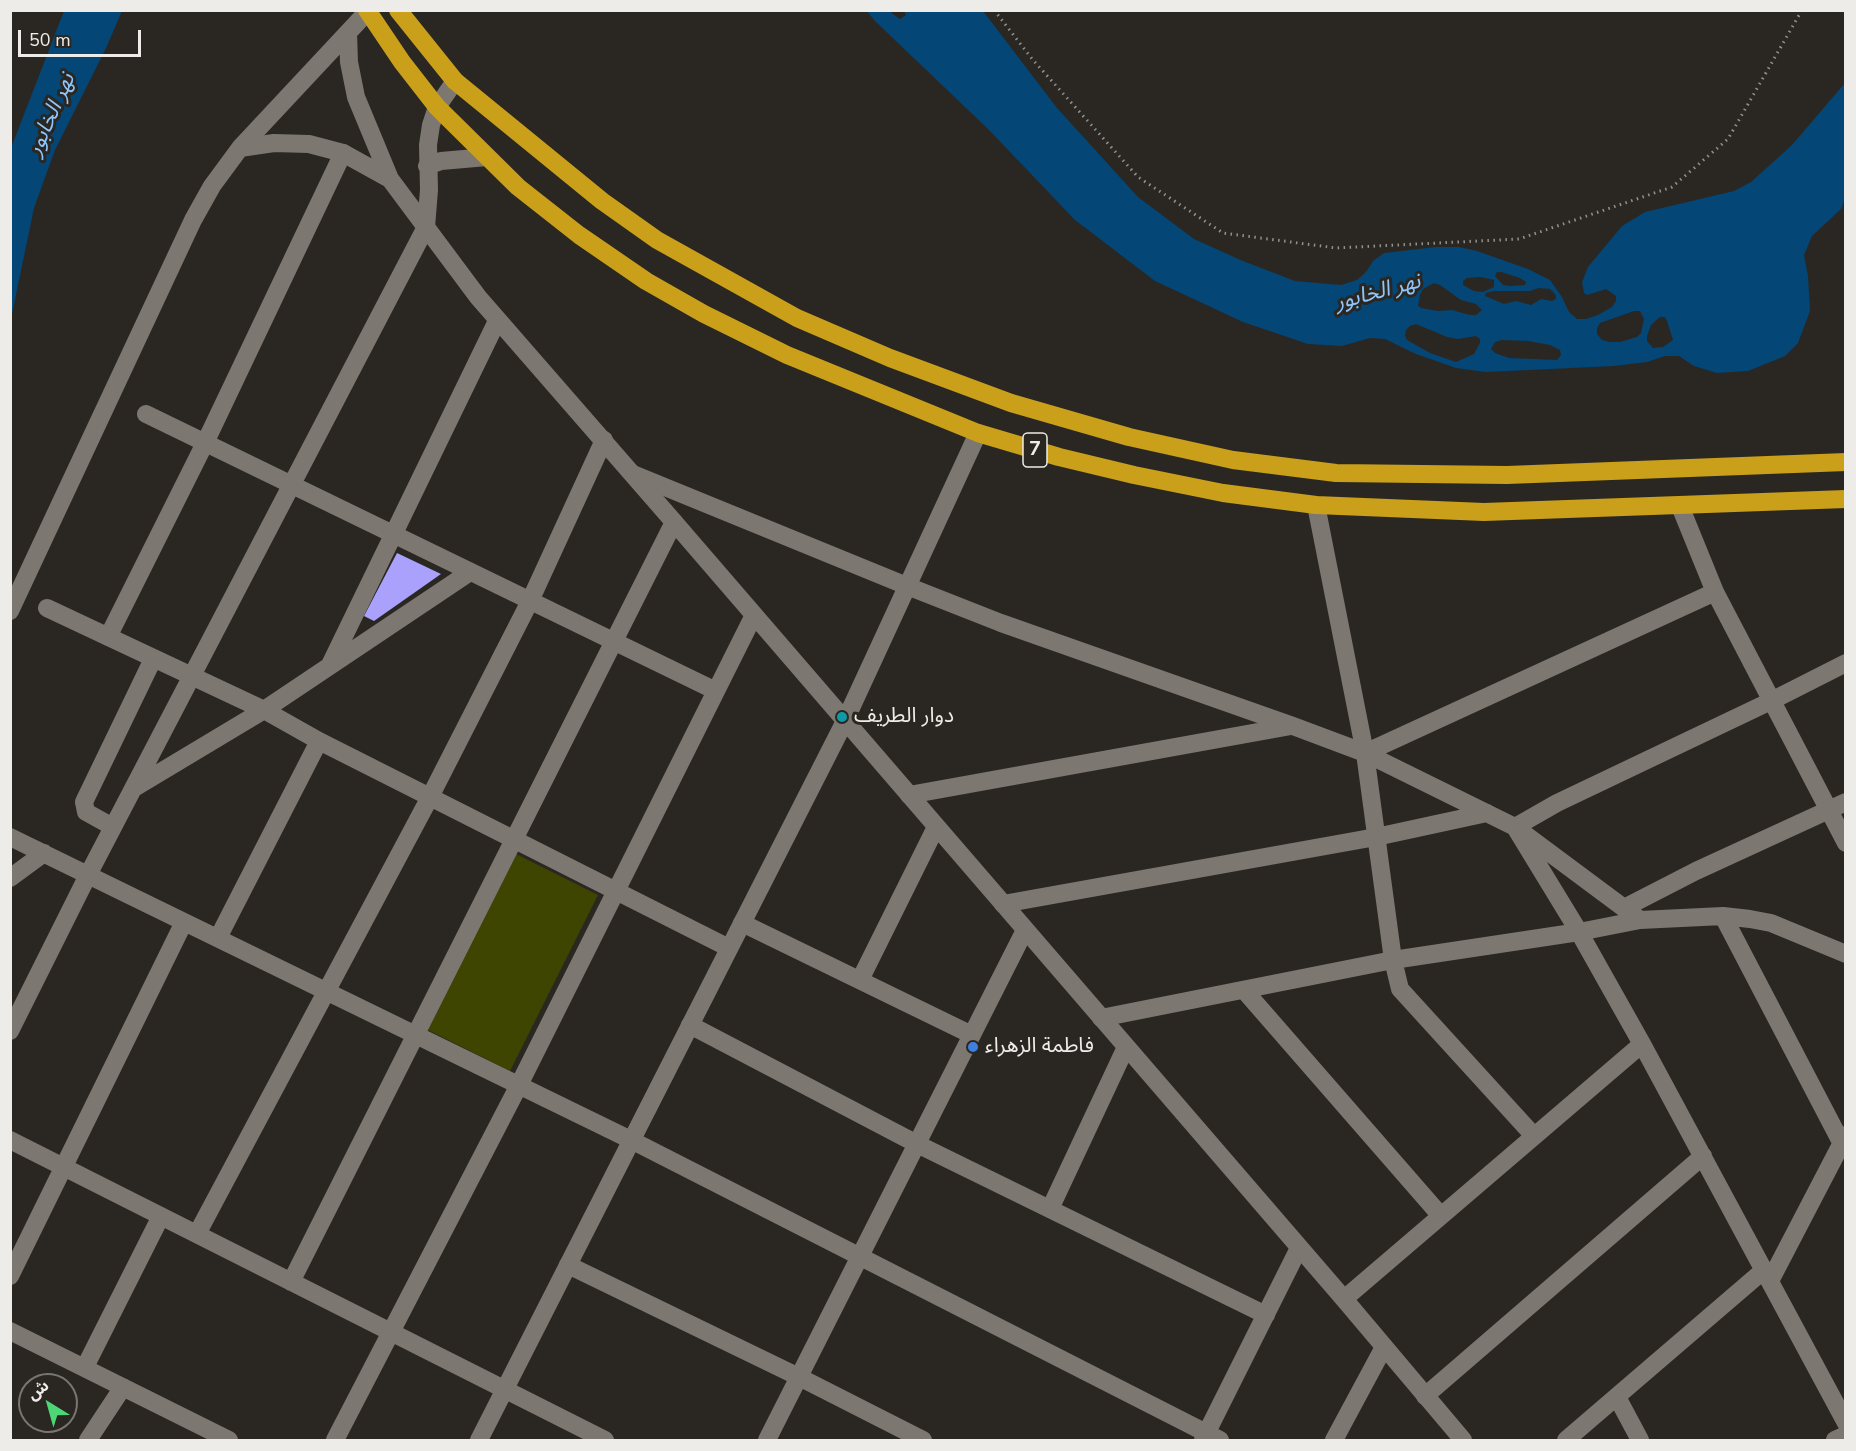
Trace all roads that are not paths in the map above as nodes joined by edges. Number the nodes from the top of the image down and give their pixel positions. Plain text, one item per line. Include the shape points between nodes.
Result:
1 (398, 10) edge
2 (368, 11) edge
3 (348, 33) junction
4 (455, 81) junction
5 (437, 107) junction
6 (240, 148) junction
7 (343, 153) junction
8 (487, 157) junction
9 (427, 166) junction
10 (390, 179) junction
11 (426, 227) junction
12 (498, 321) junction
13 (146, 414) dead end
14 (978, 433) junction
15 (604, 440) junction
16 (205, 443) junction
17 (1845, 462) edge
18 (633, 474) junction
19 (292, 485) junction
20 (1845, 500) edge
21 (1316, 505) junction
22 (1680, 506) junction
23 (674, 522) junction
24 (394, 535) junction
25 (471, 572) junction
26 (907, 586) junction
27 (1714, 592) junction
28 (530, 601) junction
29 (47, 608) dead end
30 (10, 611) edge
31 (754, 615) junction
32 (108, 637) junction
33 (614, 642) junction
34 (153, 659) junction
35 (1845, 663) edge
36 (330, 666) junction
37 (191, 677) junction
38 (716, 691) junction
39 (1771, 701) junction
40 (264, 710) junction
41 (844, 721) junction
42 (1293, 726) junction
43 (319, 741) junction
44 (1365, 753) junction
45 (133, 789) junction
46 (909, 795) junction
47 (430, 797) junction
48 (1845, 802) edge
49 (1828, 810) junction
50 (1487, 813) junction
51 (936, 826) junction
52 (113, 827) junction
53 (1515, 827) junction
54 (10, 837) edge
55 (1376, 837) junction
56 (514, 840) junction
57 (1845, 843) edge
58 (44, 853) junction
59 (88, 874) junction
60 (10, 878) edge
61 (616, 892) junction
62 (1003, 904) junction
63 (1624, 908) junction
64 (1723, 916) junction
65 (1640, 920) junction
66 (184, 922) junction
67 (742, 923) junction
68 (1025, 930) junction
69 (1579, 932) junction
70 (218, 938) junction
71 (729, 948) junction
72 (1845, 954) edge
73 (1393, 960) junction
74 (860, 980) junction
75 (1244, 990) junction
76 (328, 992) junction
77 (1101, 1018) junction
78 (690, 1025) junction
79 (10, 1031) edge
80 (416, 1035) junction
81 (972, 1035) junction
82 (1642, 1044) junction
83 (1126, 1047) junction
84 (519, 1085) junction
85 (1534, 1136) junction
86 (1844, 1138) edge
87 (10, 1140) edge
88 (632, 1140) junction
89 (916, 1144) junction
90 (1703, 1156) junction
91 (64, 1167) junction
92 (1050, 1209) junction
93 (161, 1216) junction
94 (1441, 1216) junction
95 (197, 1234) junction
96 (1299, 1248) junction
97 (860, 1256) junction
98 (568, 1265) junction
99 (1767, 1275) junction
100 (10, 1276) edge
101 (291, 1282) junction
102 (1344, 1299) junction
103 (1266, 1315) junction
104 (10, 1331) edge
105 (391, 1332) junction
106 (1384, 1347) junction
107 (85, 1367) junction
108 (799, 1377) junction
109 (123, 1387) junction
110 (505, 1390) junction
111 (1425, 1396) junction
112 (1617, 1397) junction
113 (1845, 1424) edge
114 (1845, 1435) edge
115 (1210, 1438) edge
116 (88, 1440) edge
117 (229, 1440) edge
118 (336, 1440) edge
119 (479, 1440) edge
120 (605, 1440) edge
121 (767, 1440) edge
122 (923, 1440) edge
123 (1334, 1440) edge
124 (1463, 1440) edge
125 (1566, 1440) edge
126 (1640, 1440) edge
127 (1835, 1440) edge

1 - 4 highway, 7
2 - 3 street
2 - 5 highway, 7
3 - 6 street
3 - 10 street via 356,97
4 - 5 street
4 - 17 highway, 7 via 602,201 648,233 797,318 1011,403 1129,437 1233,460 1336,473 1507,475
5 - 8 highway, 7
5 - 9 street via 430,125
6 - 7 street via 274,143 309,144
6 - 30 street via 193,219
7 - 10 street
7 - 16 street
8 - 9 street
8 - 14 highway, 7 via 579,236 704,314 787,355
9 - 11 street
10 - 11 street
11 - 12 street
11 - 19 street
12 - 15 street
12 - 24 street
13 - 16 street
14 - 21 highway, 7 via 1134,475 1223,493
14 - 26 street
15 - 18 street
15 - 28 street
16 - 19 street
16 - 32 street
18 - 23 street
18 - 26 street
19 - 24 street
19 - 37 street
20 - 22 highway, 7
21 - 22 highway, 7 via 1484,512
21 - 44 street
22 - 27 street
23 - 31 street
23 - 33 street
24 - 25 street
24 - 36 street
25 - 28 street
25 - 36 street
26 - 41 street
26 - 42 street
27 - 39 street
27 - 44 street
28 - 33 street
28 - 47 street
29 - 32 street
31 - 38 street
31 - 41 street
32 - 34 street
33 - 38 street
33 - 56 street
34 - 37 street
34 - 52 street via 84,802 86,812
35 - 39 street
36 - 40 street
37 - 40 street
37 - 45 street
38 - 61 street
39 - 49 street
39 - 53 street
40 - 43 street
40 - 45 street
41 - 46 street
41 - 67 street
42 - 44 street
42 - 46 street
43 - 47 street
43 - 70 street
44 - 50 street
44 - 55 street
45 - 52 street
46 - 51 street
47 - 56 street
47 - 76 street
48 - 49 street
49 - 57 street
49 - 63 street
50 - 53 street
50 - 55 street
51 - 62 street
51 - 74 street
52 - 59 street
53 - 63 street
53 - 69 street
54 - 58 street
55 - 62 street
55 - 73 street
56 - 61 street
56 - 80 street
58 - 59 street
58 - 60 street
59 - 66 street
59 - 79 street
61 - 71 street
61 - 84 street
62 - 68 street
63 - 65 street
64 - 65 street
64 - 72 street via 1771,923
64 - 86 street
65 - 69 street
66 - 70 street
66 - 91 street
67 - 71 street
67 - 74 street
68 - 77 street
68 - 81 street
69 - 73 street
69 - 82 street
70 - 76 street
71 - 78 street
73 - 75 street
73 - 85 street via 1400,989
74 - 81 street
75 - 77 street
75 - 94 street
76 - 80 street
76 - 95 street
77 - 83 street
78 - 88 street
78 - 89 street
80 - 84 street
80 - 101 street
81 - 89 street
82 - 85 street
82 - 90 street
83 - 92 street
83 - 96 street
84 - 88 street
84 - 105 street
85 - 94 street
86 - 99 street
87 - 91 street
88 - 97 street
88 - 98 street
89 - 92 street
89 - 97 street
90 - 99 street
90 - 111 street
91 - 93 street
91 - 100 street
92 - 103 street
93 - 95 street
93 - 107 street
94 - 102 street
95 - 101 street
96 - 102 street
96 - 103 street
97 - 108 street
97 - 115 street
98 - 108 street
98 - 110 street
99 - 112 street
99 - 113 street
101 - 105 street
102 - 106 street
103 - 115 street
104 - 107 street
105 - 110 street
105 - 118 street
106 - 111 street
106 - 123 street
107 - 109 street
108 - 121 street
108 - 122 street
109 - 116 street
109 - 117 street
110 - 119 street
110 - 120 street
111 - 124 street
112 - 125 street
112 - 126 street
114 - 127 street

